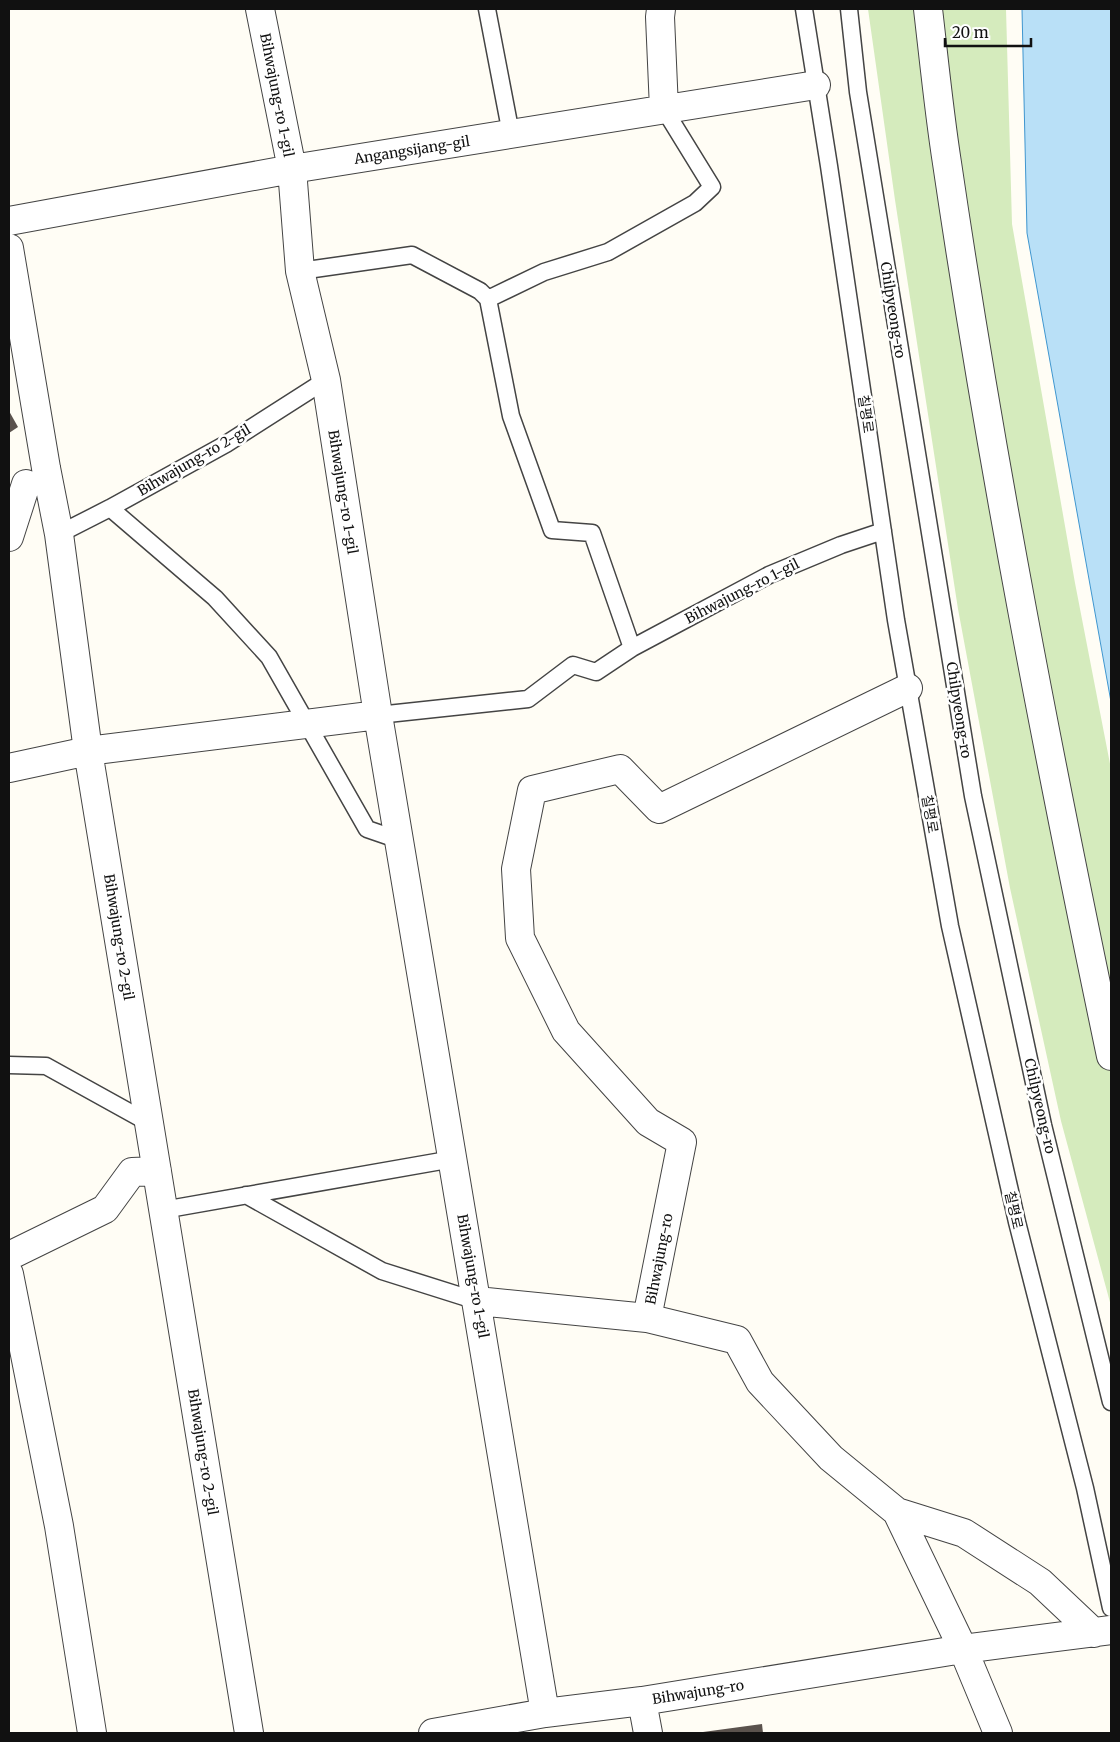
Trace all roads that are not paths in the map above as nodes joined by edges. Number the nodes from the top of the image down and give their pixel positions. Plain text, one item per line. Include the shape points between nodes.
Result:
1 (260, 9) edge
2 (487, 9) edge
3 (661, 9) edge
4 (804, 9) edge
5 (849, 9) edge
6 (928, 9) edge
7 (816, 85) junction
8 (664, 109) junction
9 (511, 134) junction
10 (292, 169) junction
11 (9, 220) edge
12 (9, 248) edge
13 (300, 271) junction
14 (488, 299) junction
15 (326, 380) junction
16 (27, 483) edge
17 (110, 508) junction
18 (883, 531) junction
19 (59, 534) junction
20 (9, 538) edge
21 (632, 648) junction
22 (908, 688) junction
23 (378, 715) junction
24 (307, 725) junction
25 (88, 751) junction
26 (9, 768) edge
27 (398, 840) junction
28 (1111, 1056) edge
29 (9, 1065) edge
30 (149, 1123) junction
31 (453, 1159) junction
32 (157, 1171) junction
33 (246, 1195) junction
34 (163, 1210) junction
35 (9, 1256) edge
36 (9, 1274) edge
37 (477, 1301) junction
38 (647, 1318) junction
39 (1111, 1402) edge
40 (897, 1512) junction
41 (1111, 1608) edge
42 (1103, 1631) edge
43 (964, 1648) junction
44 (642, 1701) junction
45 (545, 1713) junction
46 (580, 1721) edge
47 (446, 1732) edge
48 (92, 1733) edge
49 (249, 1733) edge
50 (648, 1733) edge
51 (998, 1733) edge

1 - 10 street, Bihwajung-ro 1-gil
2 - 9 lane
3 - 8 street
4 - 7 lane, 칠평로
5 - 39 lane, Chilpyeong-ro via 858,92 973,796 1043,1125
6 - 28 street via 946,161 1003,506
7 - 8 street, Angangsijang-gil
7 - 18 lane, 칠평로
8 - 9 street, Angangsijang-gil
8 - 14 lane via 712,187 695,203 608,252 544,272
9 - 10 street, Angangsijang-gil
10 - 11 street, Angangsijang-gil
10 - 13 street, Bihwajung-ro 1-gil
12 - 16 street, Bihwajung-ro 2-gil
13 - 14 lane via 412,255 480,291
13 - 15 street, Bihwajung-ro 1-gil
14 - 21 lane via 511,416 552,530 592,533
15 - 17 lane, Bihwajung-ro 2-gil via 226,444
15 - 23 street, Bihwajung-ro 1-gil
16 - 19 street, Bihwajung-ro 2-gil
16 - 20 street
17 - 19 lane, Bihwajung-ro 2-gil
17 - 24 lane via 215,598 269,657
18 - 21 lane, Bihwajung-ro 1-gil via 769,575
18 - 22 lane, 칠평로
19 - 25 street, Bihwajung-ro 2-gil
21 - 23 lane, Bihwajung-ro 1-gil via 596,672 573,665 528,699
22 - 38 street, Bihwajung-ro via 659,809 620,770 532,790 516,869 520,938 566,1031 648,1122 682,1142
22 - 41 lane, 칠평로 via 950,926 1017,1222 1085,1488
23 - 24 street
23 - 27 street, Bihwajung-ro 1-gil
24 - 25 street
24 - 27 lane via 367,829
25 - 26 street
25 - 30 street, Bihwajung-ro 2-gil
27 - 31 street, Bihwajung-ro 1-gil
29 - 30 lane via 46,1066
30 - 32 street, Bihwajung-ro 2-gil
31 - 33 lane
31 - 37 street, Bihwajung-ro 1-gil
32 - 34 street, Bihwajung-ro 2-gil
32 - 35 street via 132,1172 105,1209
33 - 34 lane
33 - 37 lane via 382,1271
34 - 49 street, Bihwajung-ro 2-gil
36 - 48 street via 59,1526
37 - 38 street
37 - 45 street, Bihwajung-ro 1-gil
38 - 40 street, Bihwajung-ro via 737,1340 760,1382 832,1458
40 - 42 street, Bihwajung-ro via 964,1533 1040,1582
40 - 43 street, Bihwajung-ro
42 - 43 street, Bihwajung-ro
43 - 44 street, Bihwajung-ro
43 - 51 street, Bihwajung-ro
44 - 46 street, Bihwajung-ro
44 - 50 street
45 - 46 street, Bihwajung-ro
45 - 47 street, Bihwajung-ro

